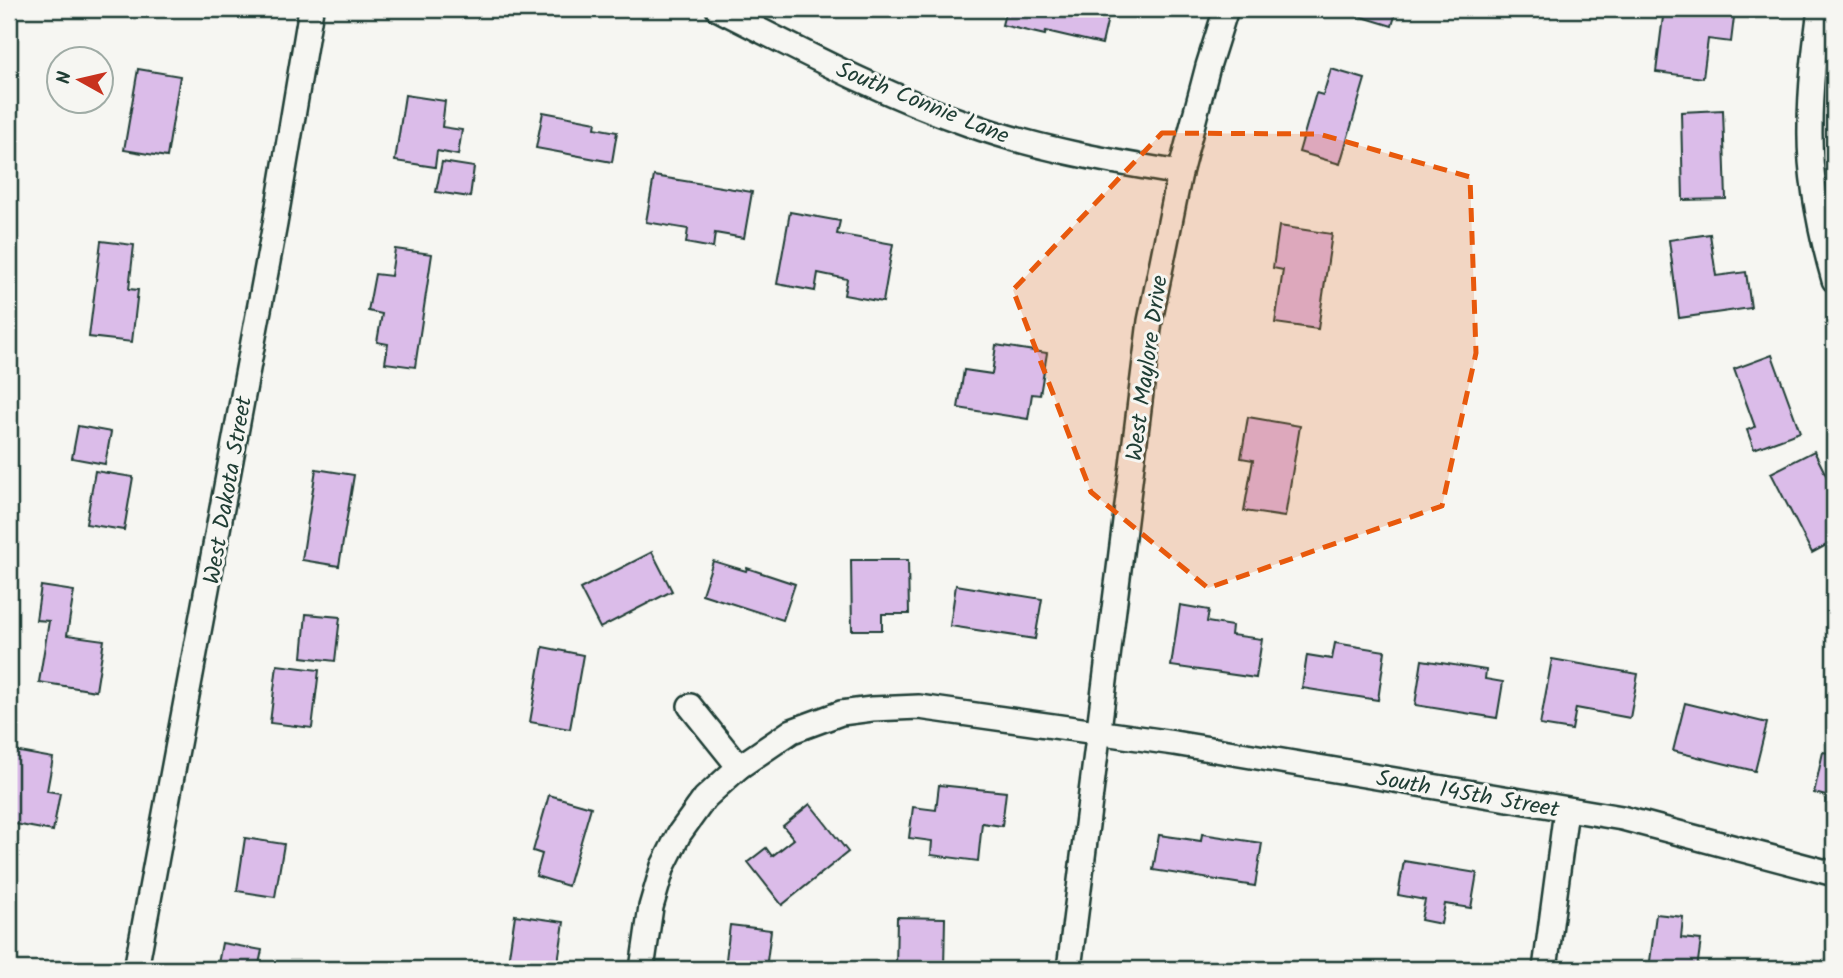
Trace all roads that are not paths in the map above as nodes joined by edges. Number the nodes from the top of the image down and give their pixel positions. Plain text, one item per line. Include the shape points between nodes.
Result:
1 (311, 9) edge
2 (718, 9) edge
3 (1226, 9) edge
4 (1820, 9) edge
5 (1180, 173) junction
6 (1834, 280) edge
7 (690, 706) dead end
8 (1097, 733) junction
9 (739, 767) junction
10 (1566, 810) junction
11 (1834, 874) edge
12 (136, 969) edge
13 (642, 969) edge
14 (1069, 969) edge
15 (1545, 969) edge

1 - 12 street, West Dakota Street
2 - 5 street, South Connie Lane via 848,75 968,124 1098,160
3 - 5 street, West Maylore Drive
4 - 6 street via 1810,129 1817,209
5 - 8 street, West Maylore Drive via 1150,321
7 - 9 street
8 - 9 street, South 145th Street via 919,707 872,709 841,713 792,731
8 - 10 street, South 145th Street
8 - 14 street, West Maylore Drive
9 - 13 street, South 145th Street via 705,798 663,866 651,907
10 - 11 street, South 145th Street via 1622,818
10 - 15 street

